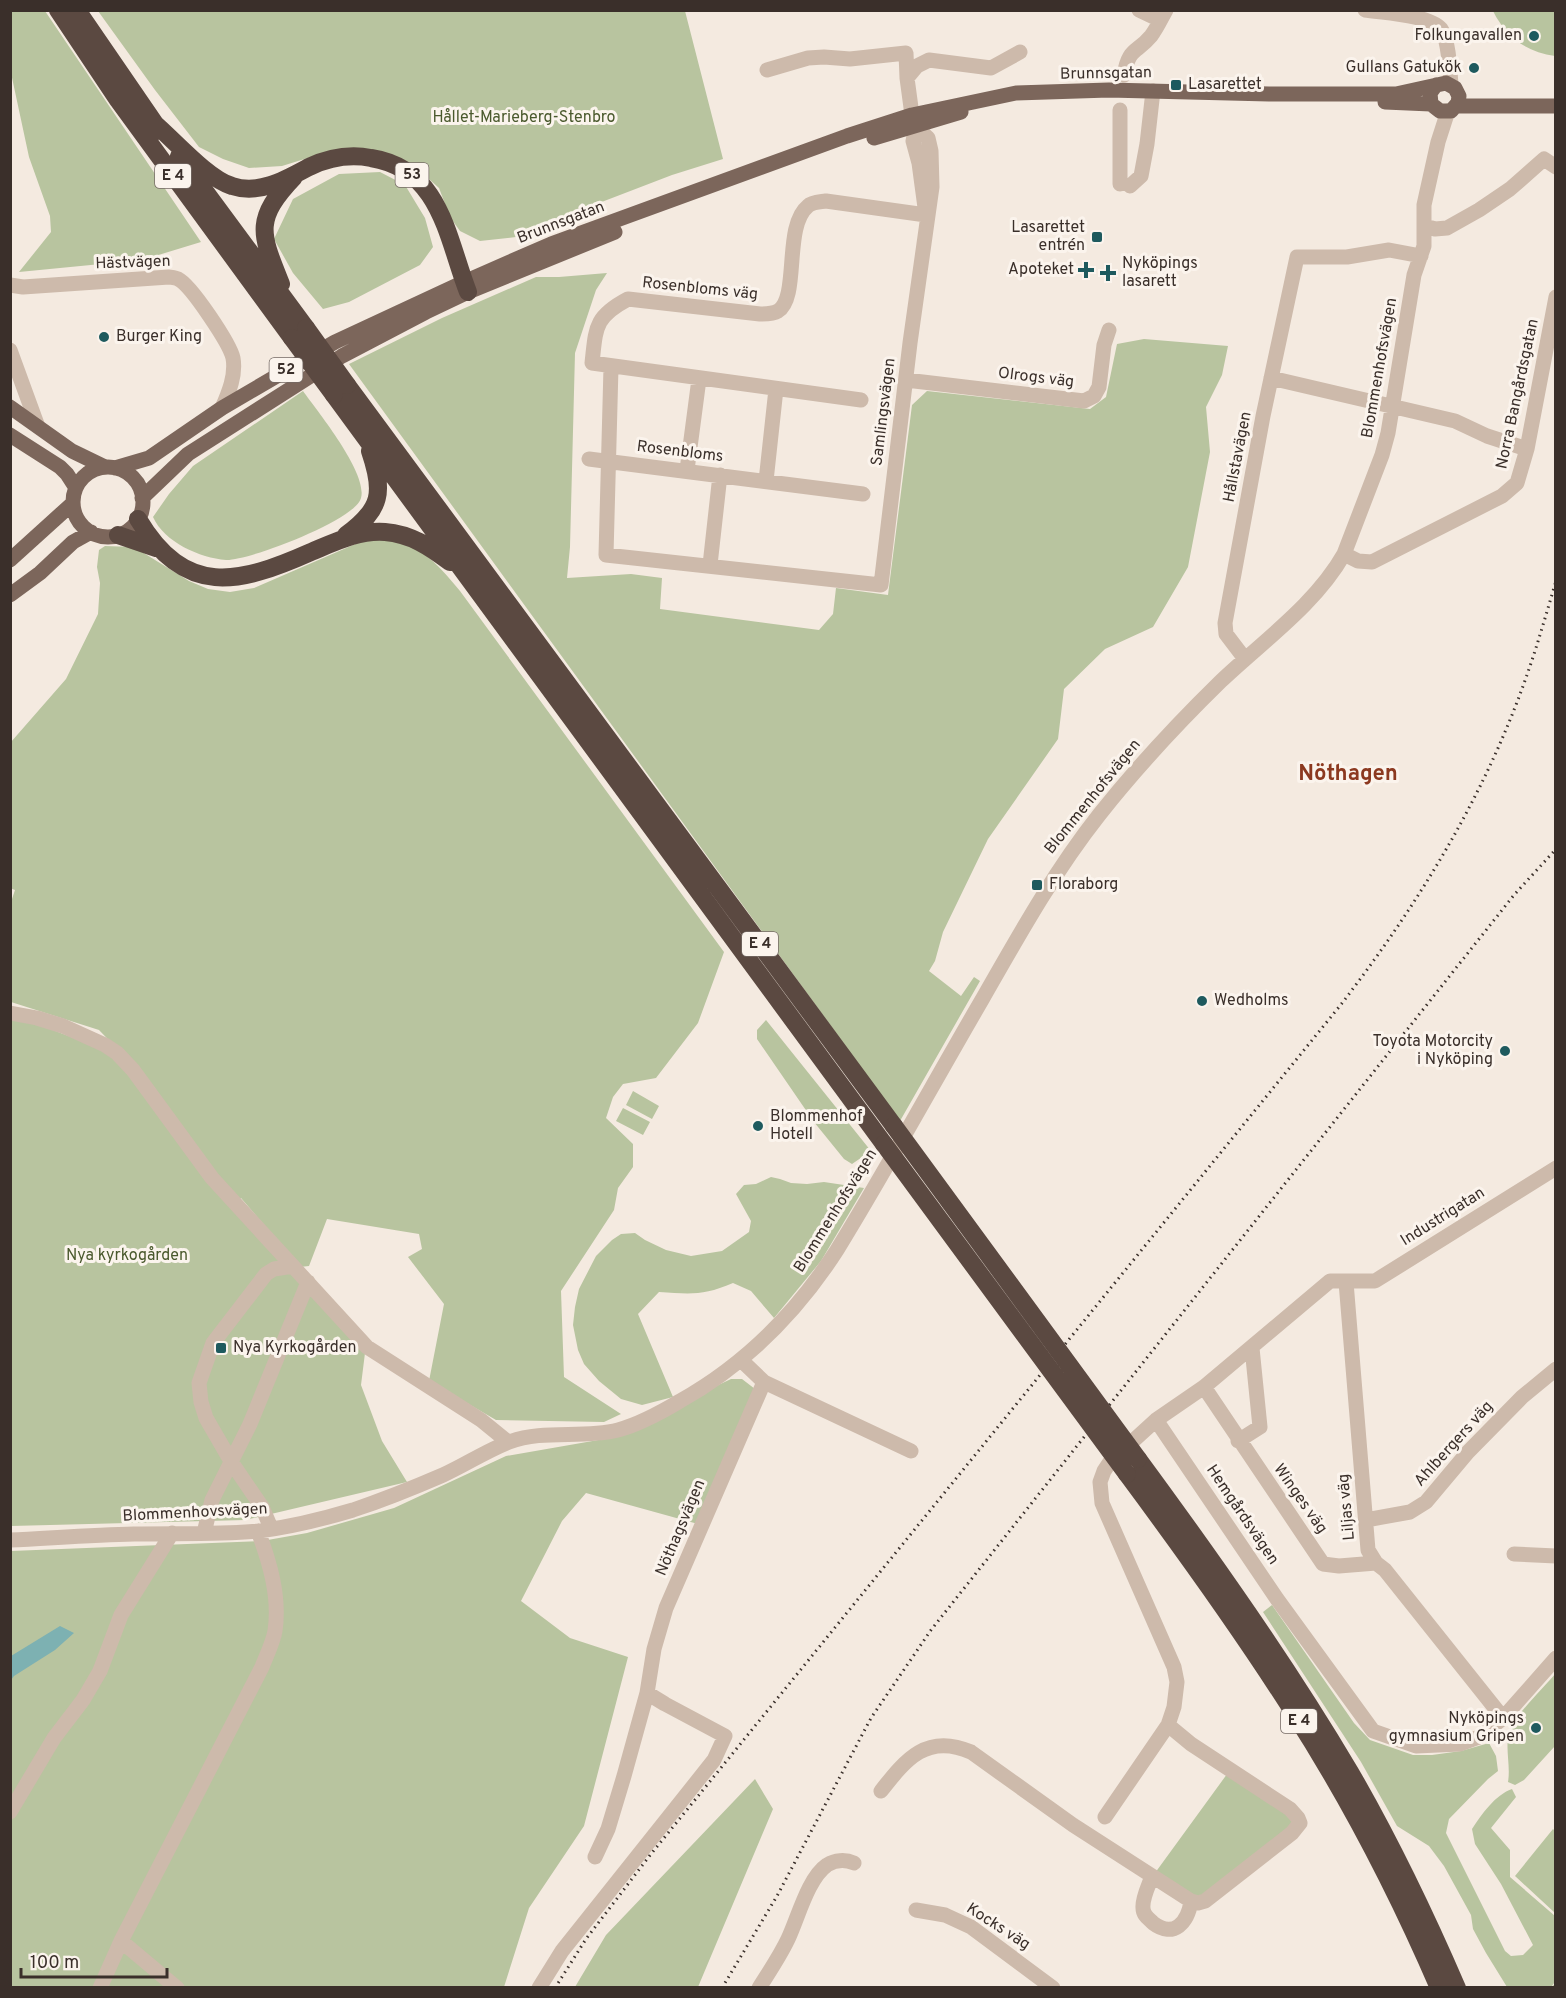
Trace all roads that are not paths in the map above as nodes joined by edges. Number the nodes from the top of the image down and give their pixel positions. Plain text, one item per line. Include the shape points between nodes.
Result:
1 (58, 10) edge
2 (77, 10) edge
3 (1139, 10) edge
4 (1365, 10) edge
5 (1163, 15) edge
6 (1020, 52) dead end
7 (767, 70) dead end
8 (1124, 75) dead end
9 (907, 78) junction
10 (1152, 91) junction
11 (1444, 97) junction
12 (1556, 99) edge
13 (1556, 106) edge
14 (1120, 110) dead end
15 (914, 121) junction
16 (154, 123) junction
17 (1550, 163) edge
18 (298, 173) junction
19 (926, 215) junction
20 (1425, 226) junction
21 (1421, 256) junction
22 (11, 286) edge
23 (466, 287) junction
24 (1556, 297) edge
25 (291, 308) junction
26 (1109, 330) dead end
27 (299, 333) junction
28 (10, 351) edge
29 (611, 367) junction
30 (1271, 378) junction
31 (699, 379) junction
32 (906, 380) junction
33 (776, 389) junction
34 (340, 390) junction
35 (861, 400) dead end
36 (10, 407) edge
37 (1393, 407) junction
38 (222, 408) junction
39 (37, 423) junction
40 (10, 435) edge
41 (364, 435) junction
42 (1527, 449) junction
43 (589, 459) dead end
44 (609, 461) junction
45 (110, 467) junction
46 (687, 470) junction
47 (720, 475) junction
48 (766, 481) junction
49 (863, 494) dead end
50 (75, 495) junction
51 (142, 498) junction
52 (138, 519) junction
53 (91, 532) junction
54 (118, 535) junction
55 (342, 539) junction
56 (162, 551) junction
57 (1344, 554) junction
58 (10, 560) edge
59 (710, 565) junction
60 (467, 575) junction
61 (10, 595) edge
62 (1245, 659) junction
63 (10, 1013) edge
64 (1556, 1168) edge
65 (293, 1266) junction
66 (308, 1282) junction
67 (1346, 1282) junction
68 (1252, 1348) junction
69 (741, 1360) junction
70 (1556, 1369) edge
71 (764, 1382) junction
72 (1204, 1387) junction
73 (1156, 1420) junction
74 (1238, 1441) junction
75 (508, 1442) junction
76 (911, 1451) dead end
77 (232, 1463) junction
78 (1366, 1520) junction
79 (265, 1530) junction
80 (172, 1533) junction
81 (204, 1533) junction
82 (10, 1540) edge
83 (1514, 1554) dead end
84 (1556, 1556) edge
85 (1376, 1563) junction
86 (1556, 1658) edge
87 (647, 1693) junction
88 (1503, 1718) junction
89 (1168, 1725) junction
90 (881, 1791) dead end
91 (10, 1812) edge
92 (1105, 1817) dead end
93 (595, 1857) dead end
94 (854, 1863) dead end
95 (1152, 1876) junction
96 (1191, 1901) junction
97 (916, 1910) dead end
98 (1428, 1921) junction
99 (121, 1941) junction
100 (100, 1988) edge
101 (177, 1988) edge
102 (539, 1988) edge
103 (759, 1988) edge
104 (1053, 1988) edge
105 (1439, 1988) edge
106 (1457, 1988) edge
107 (1468, 1988) edge

1 - 27 highway, E 4 via 117,100
2 - 16 highway, E 4
3 - 5 street
4 - 11 street, Blommenhofsvägen via 1429,21 1441,29 1446,41
5 - 8 street via 1150,37 1132,52
6 - 9 street via 991,68 929,60
7 - 9 street via 808,58 850,59 906,53
9 - 15 street
10 - 11 main road, Brunnsgatan
10 - 14 street via 1141,176 1125,185
10 - 15 main road, Brunnsgatan via 1016,93
11 - 12 main road, Brunnsgatan
11 - 13 main road, Brunnsgatan
11 - 20 street, Blommenhofsvägen via 1424,205
15 - 19 street, Samlingsvägen via 928,138 931,151 932,187
15 - 23 main road, Brunnsgatan via 836,140 551,244
16 - 18 highway via 214,177 230,186 257,189
16 - 25 highway, E 4
17 - 20 street via 1447,228
18 - 23 highway, 53 via 328,160 355,156 391,163 405,171 426,189 439,209
18 - 25 highway, 53 via 274,202 263,232
19 - 29 street, Rosenbloms väg via 826,201 810,204 801,213 796,228 787,298 780,310 760,314 628,299 610,309 596,328 592,363
19 - 32 street, Samlingsvägen
20 - 21 street, Blommenhofsvägen
21 - 30 street, Hållstavägen via 1389,250 1347,257 1297,257
21 - 37 street, Blommenhofsvägen via 1414,275
22 - 38 street, Hästvägen via 178,279 226,340 233,360 232,381
23 - 38 main road, Brunnsgatan / 52 via 334,342
23 - 51 main road, Brunnsgatan / 52 via 250,412 188,454
24 - 42 street, Norra Bangårdsgatan
25 - 27 highway, E 4
26 - 32 street, Olrogs väg via 1099,387 1094,396 1084,401
27 - 34 highway, E 4, bridge
28 - 39 street
29 - 31 street
29 - 44 street
30 - 37 street
30 - 62 street, Hållstavägen via 1225,623 1229,639
31 - 33 street
31 - 46 street
32 - 59 street, Samlingsvägen via 881,585
33 - 35 street
33 - 48 street
34 - 41 highway, E 4
34 - 98 highway, E 4, bridge via 894,1126 1253,1618 1350,1773
36 - 39 main road
37 - 42 street via 1455,420
37 - 57 street, Blommenhofsvägen via 1382,455
38 - 45 main road, Brunnsgatan / 52 via 149,458
39 - 45 main road via 72,451
40 - 50 main road via 60,467
41 - 55 highway via 378,480 378,497 368,517
41 - 60 highway, E 4
42 - 57 street, Norra Bangårdsgatan via 1518,483 1503,496 1372,562
43 - 44 street, Rosenbloms
44 - 46 street, Rosenbloms
44 - 59 street via 606,555
45 - 50 main road, 52 via 88,474
45 - 51 main road via 135,480
46 - 47 street, Rosenbloms
47 - 48 street, Rosenbloms
47 - 59 street
48 - 49 street, Rosenbloms
50 - 53 main road via 78,520
50 - 58 main road, 52
51 - 52 main road
52 - 54 main road
52 - 56 highway
53 - 54 main road
53 - 61 main road
54 - 56 highway
55 - 56 highway via 263,572 225,579 185,568
55 - 60 highway via 382,532 409,537 432,548
57 - 62 street, Blommenhofsvägen via 1315,594
60 - 105 highway, E 4, bridge via 1189,1558 1294,1713 1365,1834
62 - 69 street, Blommenhofsvägen via 1146,758 1075,846 1032,911 828,1264 786,1316
63 - 65 street via 63,1026 117,1053 212,1178
64 - 67 street, Industrigatan via 1375,1281
65 - 66 street
65 - 77 street via 266,1274 213,1342 199,1383 206,1418
66 - 75 street via 368,1347 481,1420
66 - 77 street
67 - 68 street via 1330,1281
67 - 78 street, Liljas väg
68 - 72 street
68 - 74 street via 1260,1426
69 - 71 street
69 - 75 street, Blommenhofsvägen via 682,1401 620,1430
70 - 78 street, Ahlbergers väg via 1522,1396 1426,1502 1410,1512
71 - 76 street
71 - 87 street, Nöthagsvägen via 666,1608
72 - 73 street
72 - 74 street, Winges väg
73 - 88 street, Hemgårdsvägen via 1277,1599 1373,1731 1416,1746 1452,1745 1479,1737
73 - 89 street via 1110,1462 1100,1482 1102,1503 1174,1667 1177,1682
74 - 85 street, Winges väg via 1323,1564
75 - 79 street, Blommenhovsvägen via 401,1493 352,1510
77 - 79 street via 262,1507
77 - 81 street via 212,1500
78 - 85 street, Liljas väg via 1368,1551
79 - 81 street, Blommenhovsvägen
79 - 99 street via 274,1580 275,1633 262,1667
80 - 81 street, Blommenhovsvägen
80 - 82 street, Blommenhovsvägen
80 - 91 street via 121,1615 100,1671
83 - 84 street
85 - 88 street, Liljas väg
86 - 88 street, Hemgårdsvägen
87 - 93 street, Nöthagsvägen via 608,1829
87 - 102 street via 725,1736 714,1760 562,1951
89 - 92 street
89 - 96 street via 1284,1804 1300,1823 1205,1901
90 - 95 street via 916,1752 939,1745 957,1746
94 - 103 street via 836,1861 818,1875 788,1939
95 - 96 street
95 - 96 street via 1142,1905 1146,1916 1160,1927 1172,1929 1182,1923
97 - 104 street, Kocks väg via 945,1915 971,1927
98 - 106 highway, E 4
98 - 107 highway
99 - 100 street
99 - 101 street

